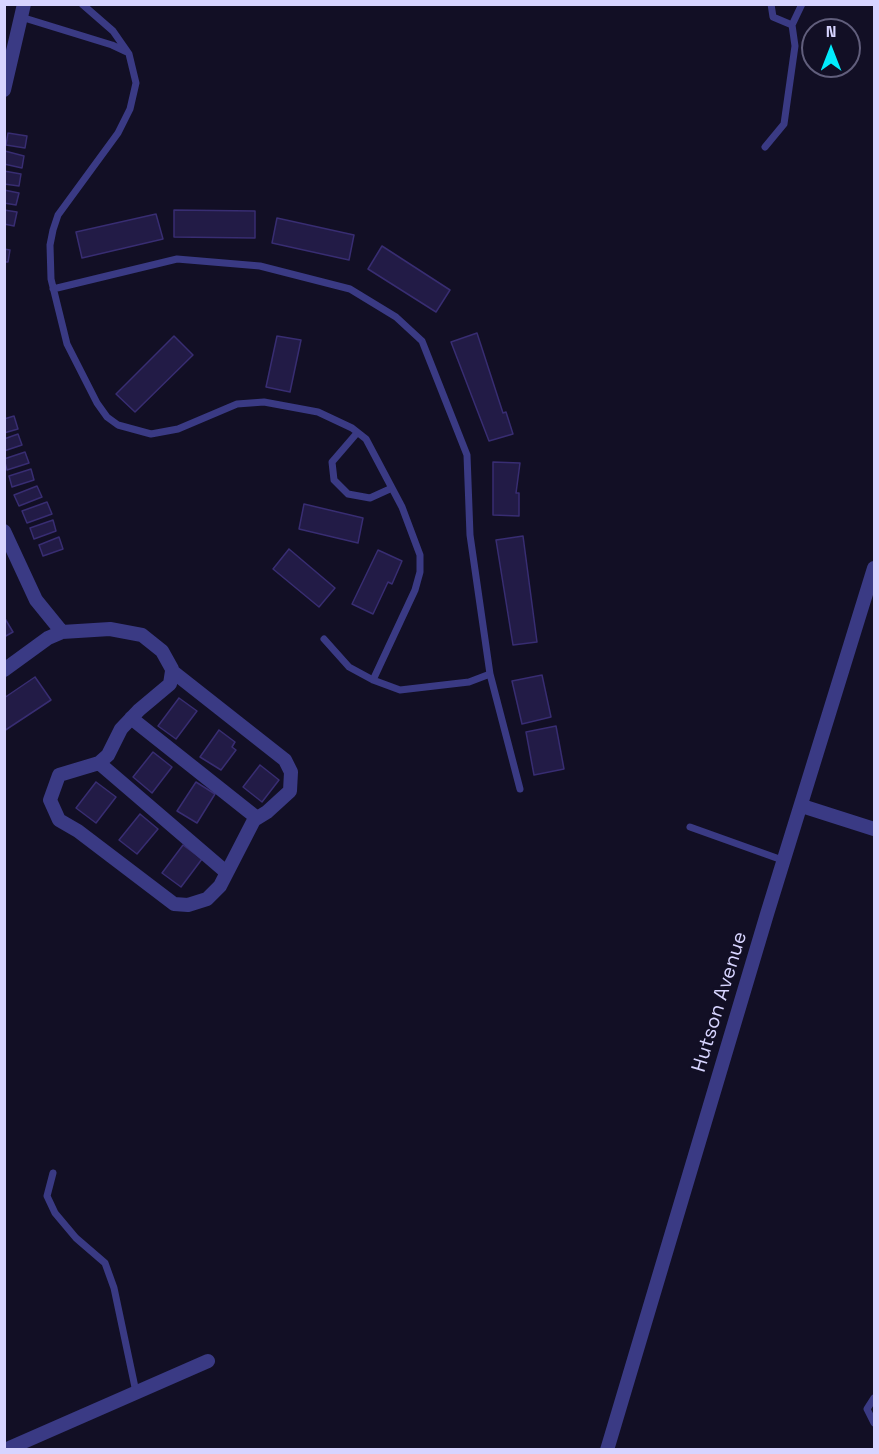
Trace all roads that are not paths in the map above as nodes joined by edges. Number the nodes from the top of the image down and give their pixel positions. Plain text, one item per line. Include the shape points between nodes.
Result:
1 (82, 4) edge
2 (771, 4) edge
3 (802, 4) edge
4 (22, 11) edge
5 (792, 25) junction
6 (129, 54) junction
7 (4, 90) edge
8 (765, 147) dead end
9 (53, 289) junction
10 (357, 433) junction
11 (392, 488) junction
12 (4, 531) edge
13 (874, 568) edge
14 (62, 632) junction
15 (324, 639) dead end
16 (4, 670) edge
17 (172, 671) junction
18 (490, 674) junction
19 (373, 680) junction
20 (131, 718) junction
21 (99, 763) junction
22 (520, 789) dead end
23 (802, 806) junction
24 (257, 818) junction
25 (690, 827) dead end
26 (874, 829) edge
27 (784, 861) junction
28 (226, 872) junction
29 (53, 1173) dead end
30 (208, 1361) dead end
31 (136, 1392) junction
32 (874, 1398) edge
33 (874, 1423) edge
34 (5, 1449) edge
35 (607, 1449) edge

1 - 6 lane via 98,15
2 - 5 lane via 772,17
3 - 5 lane
4 - 6 lane
4 - 7 street
5 - 8 lane via 795,46 784,124
6 - 9 lane via 136,82 130,109 118,133 58,216 50,260
9 - 10 lane via 67,344 97,404 118,425 151,434 178,429 237,404 264,402 318,412
9 - 18 lane via 177,259 222,261 260,266 350,289 396,317 422,341 467,455 470,535
10 - 11 lane via 366,439
10 - 11 lane via 332,462 334,480 348,494 370,498
11 - 19 lane via 420,555 420,572
12 - 14 street via 36,600
13 - 23 street, Hutson Avenue
14 - 16 street
14 - 17 street via 110,629 142,635 162,651
15 - 19 lane via 349,667
17 - 20 street via 170,684
17 - 24 street via 285,760 291,772 290,791
18 - 19 lane via 469,682 411,691
18 - 22 lane
20 - 21 street
20 - 24 street
21 - 28 street
21 - 28 street via 59,775 50,800 59,820 174,904 188,905 207,899 220,886
23 - 26 street
23 - 27 street, Hutson Avenue
24 - 28 street
25 - 27 lane
27 - 35 street, Hutson Avenue
29 - 31 lane via 47,1196 55,1213 105,1263
30 - 31 street
31 - 34 street
32 - 33 lane via 867,1409

